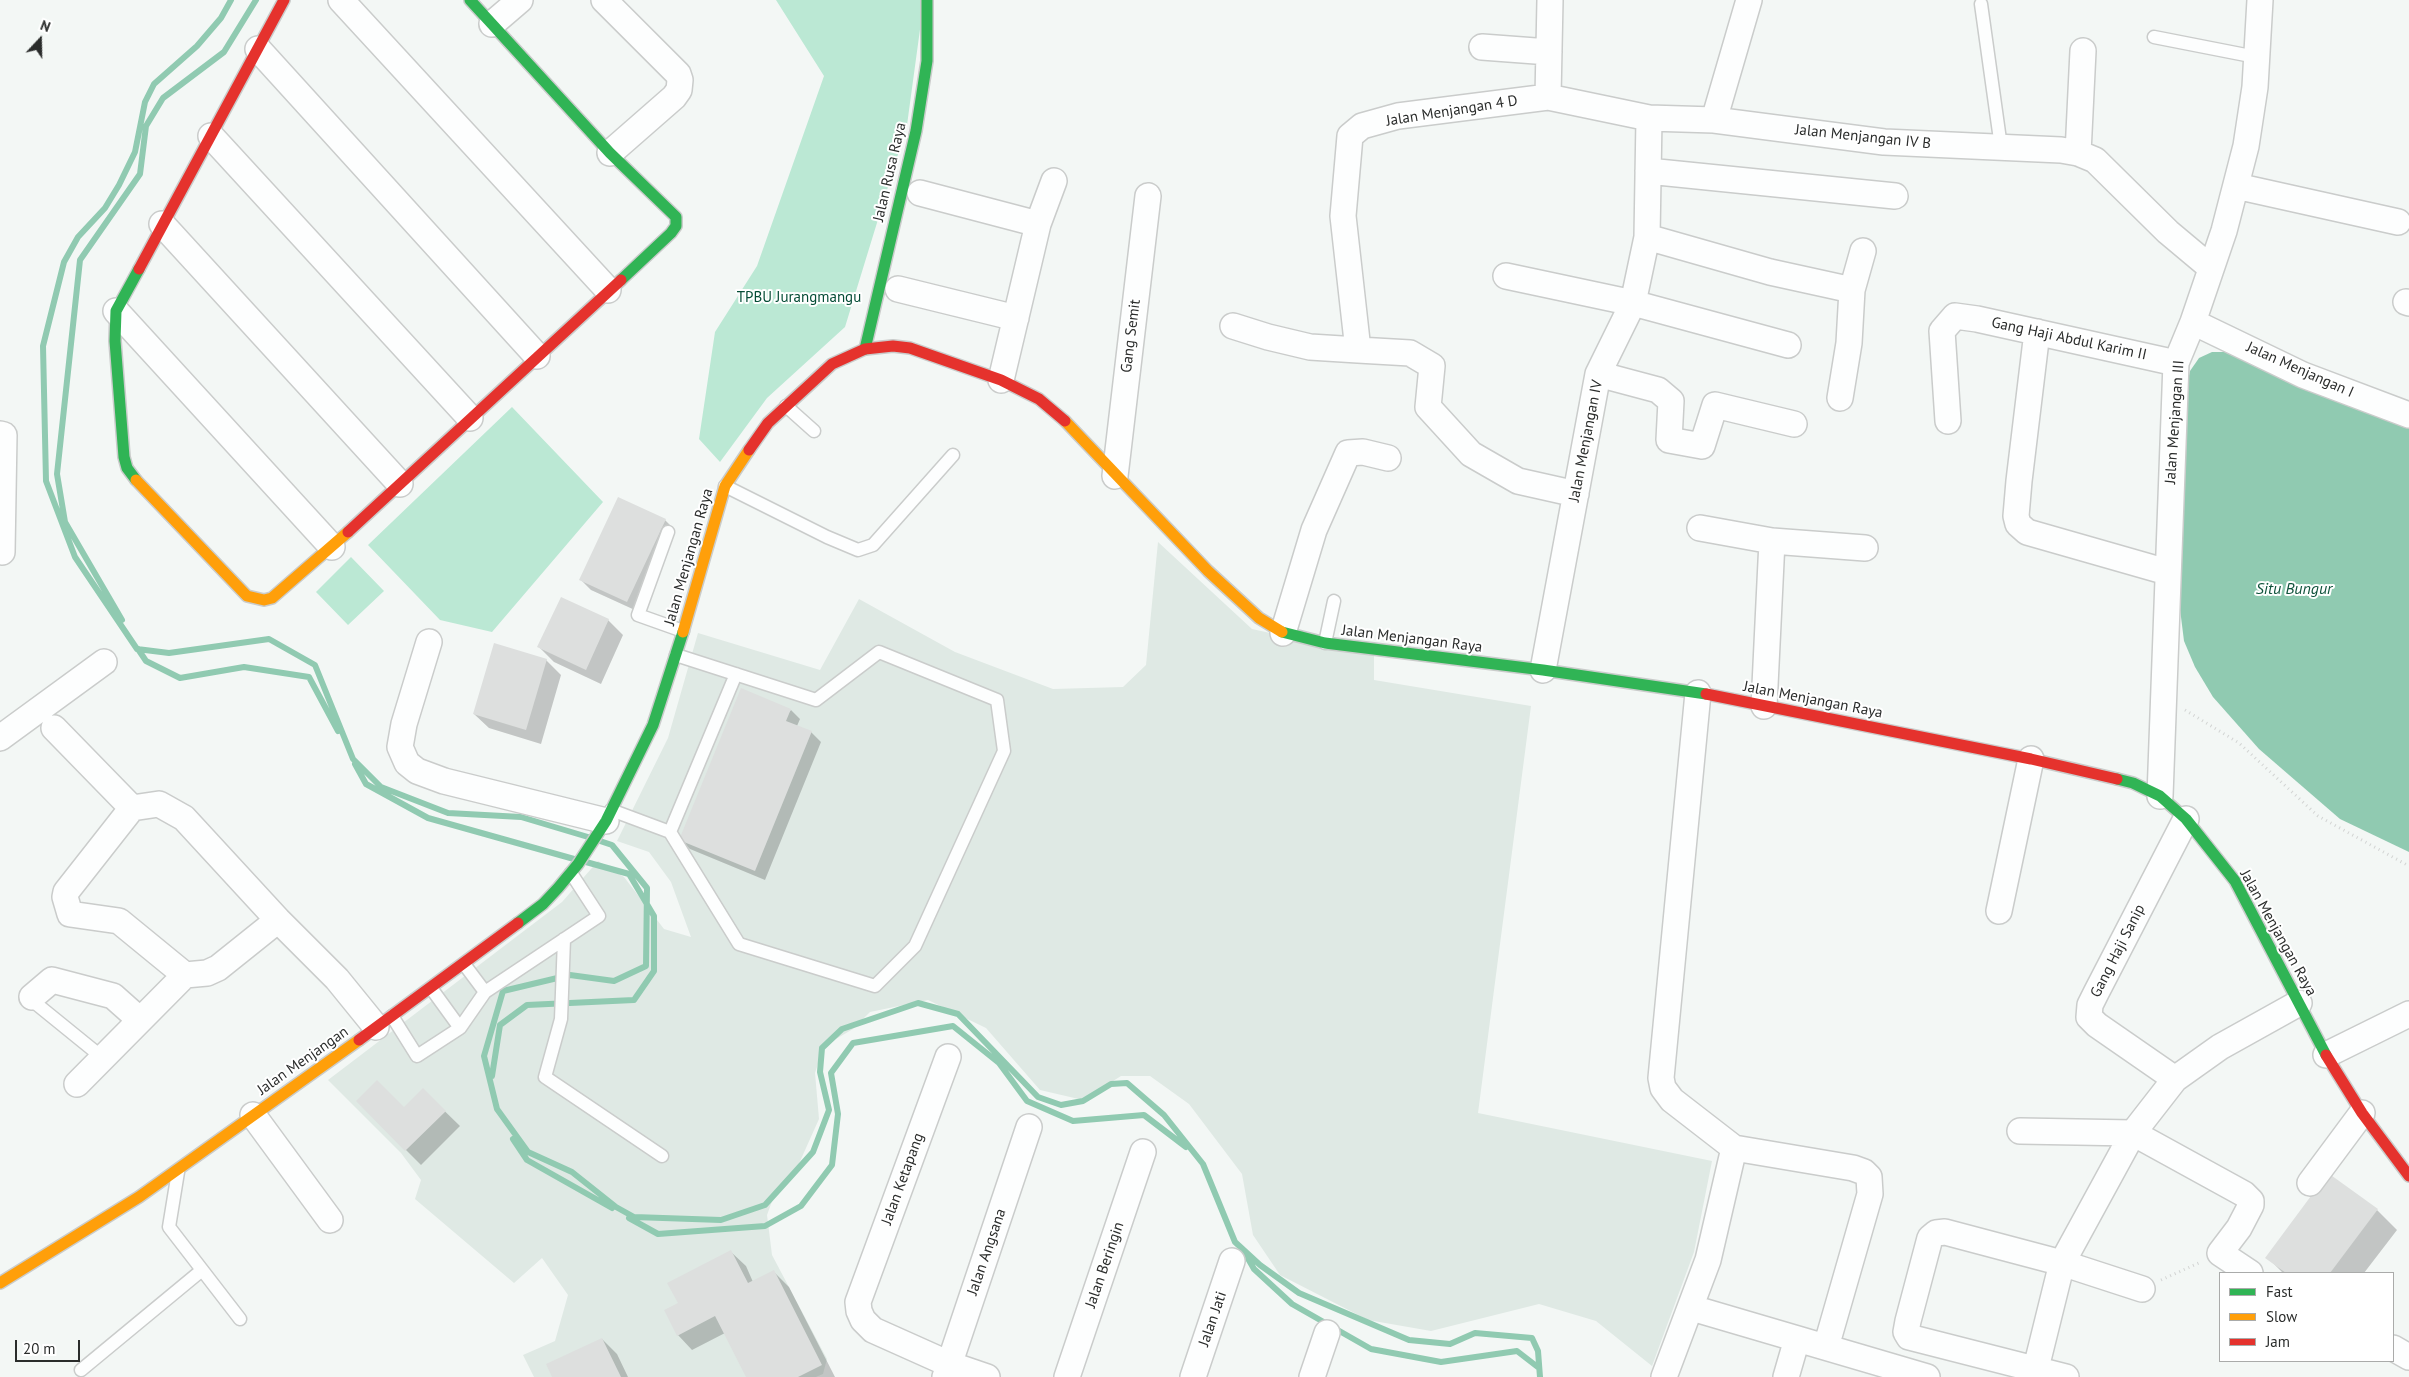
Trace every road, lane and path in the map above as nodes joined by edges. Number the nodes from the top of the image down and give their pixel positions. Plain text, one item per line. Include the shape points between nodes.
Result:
1 (284, 0) edge
2 (341, 0) edge
3 (470, 0) edge
4 (520, 0) edge
5 (604, 0) edge
6 (927, 0) edge
7 (1550, 0) edge
8 (1749, 0) edge
9 (2260, 0) edge
10 (1981, 4) dead end
11 (492, 24) junction
12 (2154, 37) dead end
13 (1482, 47) dead end
14 (258, 48) junction
15 (2083, 51) dead end
16 (1549, 52) junction
17 (2256, 57) junction
18 (1548, 97) junction
19 (1648, 118) junction
20 (1714, 120) junction
21 (210, 136) junction
22 (2001, 148) junction
23 (610, 153) junction
24 (2078, 153) junction
25 (1648, 171) junction
26 (1054, 181) dead end
27 (2236, 186) junction
28 (920, 194) dead end
29 (1148, 196) dead end
30 (1895, 196) dead end
31 (2398, 222) dead end
32 (162, 224) junction
33 (1038, 224) junction
34 (1647, 237) junction
35 (1863, 251) dead end
36 (2211, 268) junction
37 (1506, 276) dead end
38 (898, 289) dead end
39 (608, 290) junction
40 (1852, 290) junction
41 (1633, 303) junction
42 (116, 311) junction
43 (1016, 318) junction
44 (2193, 322) junction
45 (1233, 326) dead end
46 (2037, 332) junction
47 (1788, 345) dead end
48 (865, 349) junction
49 (1358, 350) junction
50 (537, 356) junction
51 (2176, 363) junction
52 (1598, 374) junction
53 (1001, 380) junction
54 (1840, 398) dead end
55 (786, 406) junction
56 (2409, 415) edge
57 (470, 418) junction
58 (1948, 421) dead end
59 (1794, 424) dead end
60 (814, 431) dead end
61 (0, 434) edge
62 (953, 456) dead end
63 (1388, 458) dead end
64 (1115, 476) junction
65 (400, 484) junction
66 (725, 486) junction
67 (1576, 494) junction
68 (1700, 528) dead end
69 (668, 532) dead end
70 (1772, 541) junction
71 (332, 547) junction
72 (1864, 548) dead end
73 (2, 552) dead end
74 (2167, 572) junction
75 (1334, 601) dead end
76 (682, 631) junction
77 (1283, 633) junction
78 (429, 642) dead end
79 (1325, 643) junction
80 (676, 654) junction
81 (104, 662) dead end
82 (1542, 670) junction
83 (736, 674) junction
84 (1698, 693) junction
85 (2165, 698) junction
86 (1764, 706) junction
87 (54, 728) dead end
88 (0, 738) edge
89 (2031, 759) junction
90 (2160, 796) junction
91 (132, 808) junction
92 (2186, 819) junction
93 (605, 821) junction
94 (670, 832) junction
95 (2409, 866) edge
96 (575, 868) junction
97 (1999, 911) dead end
98 (278, 920) junction
99 (564, 938) junction
100 (464, 964) junction
101 (185, 974) junction
102 (431, 988) junction
103 (485, 992) junction
104 (32, 997) joint
105 (2300, 1003) junction
106 (2409, 1014) edge
107 (140, 1020) junction
108 (384, 1022) junction
109 (460, 1028) junction
110 (2326, 1055) junction
111 (948, 1056) dead end
112 (103, 1058) junction
113 (2175, 1079) junction
114 (77, 1084) dead end
115 (2362, 1113) junction
116 (253, 1114) junction
117 (1029, 1127) dead end
118 (2020, 1131) dead end
119 (2133, 1132) junction
120 (1734, 1148) junction
121 (1143, 1152) dead end
122 (662, 1156) dead end
123 (179, 1169) junction
124 (2409, 1176) edge
125 (2310, 1182) dead end
126 (330, 1220) dead end
127 (2220, 1253) junction
128 (1232, 1262) dead end
129 (2062, 1263) junction
130 (202, 1270) junction
131 (2248, 1272) edge
132 (0, 1284) edge
133 (2142, 1289) joint
134 (1692, 1308) junction
135 (240, 1319) dead end
136 (1327, 1332) dead end
137 (1797, 1339) junction
138 (1826, 1347) junction
139 (2394, 1349) edge
140 (2409, 1357) edge
141 (2036, 1368) junction
142 (81, 1370) dead end
143 (947, 1371) edge
144 (1916, 1375) edge
145 (987, 1377) edge
146 (1067, 1377) edge
147 (1193, 1377) edge
148 (1312, 1377) edge
149 (1664, 1377) edge
150 (1786, 1377) edge
151 (2066, 1377) edge

1 - 14 main road
2 - 39 street
3 - 11 main road
4 - 11 street
5 - 23 street via 678,74 680,80 674,97
6 - 48 main road, Jalan Rusa Raya via 927,61 916,131
7 - 16 street
8 - 20 street
9 - 17 street, Jalan Menjangan III
10 - 22 lane
11 - 23 main road
12 - 17 lane
13 - 16 street
14 - 21 main road
14 - 50 street
15 - 24 street
16 - 18 street
17 - 27 street, Jalan Menjangan III via 2246,146
18 - 19 street
18 - 49 street, Jalan Menjangan 4 D via 1398,116 1362,126 1350,136 1343,216
19 - 20 street, Jalan Menjangan IV B
19 - 25 street, Jalan Menjangan IV
20 - 22 street, Jalan Menjangan IV B via 1884,142
21 - 32 main road
21 - 57 street
22 - 24 street, Jalan Menjangan IV B
23 - 39 main road via 676,221 671,233
24 - 36 street via 2095,160 2168,232
25 - 30 street
25 - 34 street, Jalan Menjangan IV
26 - 33 street
27 - 31 street
27 - 36 street, Jalan Menjangan III
28 - 33 street
29 - 64 street, Gang Semit
32 - 42 main road
32 - 65 street
33 - 43 street
34 - 40 street via 1770,272
34 - 41 street, Jalan Menjangan IV
35 - 40 street
36 - 44 street, Jalan Menjangan III
37 - 41 street
38 - 43 street
39 - 50 main road
40 - 54 street via 1849,343
41 - 47 street
41 - 52 street, Jalan Menjangan IV
42 - 71 street
42 - 71 main road via 115,341 124,457 134,478 247,596 272,598
43 - 53 street
44 - 51 street, Jalan Menjangan III
44 - 56 street, Jalan Menjangan I via 2303,375
45 - 49 street via 1310,347
46 - 51 street, Gang Haji Abdul Karim II
46 - 58 street, Gang Haji Abdul Karim II via 1955,316 1942,331
46 - 74 street via 2016,516 2018,524 2027,532
48 - 53 main road, Jalan Menjangan Raya via 910,348
48 - 55 main road, Jalan Menjangan Raya via 832,364
49 - 67 street via 1410,353 1432,366 1428,407 1472,454 1518,481
50 - 57 main road
51 - 74 street, Jalan Menjangan III
52 - 59 street via 1658,390 1672,401 1669,440 1702,446 1715,405
52 - 67 street, Jalan Menjangan IV
53 - 64 main road, Jalan Menjangan Raya via 1039,399 1058,414
55 - 60 lane
55 - 66 main road, Jalan Menjangan Raya via 768,423
57 - 65 main road
61 - 73 street via 4,436
62 - 66 lane via 873,545 858,550
63 - 77 street via 1348,453 1314,530
64 - 77 main road, Jalan Menjangan Raya via 1208,571 1259,618
65 - 71 main road
66 - 76 main road, Jalan Menjangan Raya
67 - 82 street, Jalan Menjangan IV
68 - 70 street
69 - 76 lane via 638,615
70 - 72 street
70 - 86 street
74 - 85 street, Jalan Menjangan III
75 - 79 lane
76 - 80 main road, Jalan Menjangan Raya
77 - 79 main road, Jalan Menjangan Raya
78 - 93 street via 404,724 400,747 407,763 417,771 444,781
79 - 82 main road, Jalan Menjangan Raya
80 - 83 lane
80 - 93 main road, Jalan Menjangan Raya via 652,725
81 - 88 street
82 - 84 main road, Jalan Menjangan Raya
83 - 94 lane
83 - 94 lane via 816,700 879,652 998,700 1004,751 915,946 875,986 738,944
84 - 86 main road, Jalan Menjangan Raya
84 - 120 street via 1661,1078 1663,1088 1672,1100
85 - 90 street, Jalan Menjangan III
85 - 95 path via 2239,743 2318,816
86 - 89 main road, Jalan Menjangan Raya
87 - 91 street
89 - 90 main road, Jalan Menjangan Raya via 2133,783
89 - 97 street
90 - 92 main road, Jalan Menjangan Raya
91 - 98 street via 159,804 184,818
91 - 101 street via 66,892 70,914 119,921
92 - 105 main road, Jalan Menjangan Raya via 2236,881
92 - 113 street, Gang Haji Sanip via 2090,1005 2089,1017
93 - 94 lane
93 - 96 main road, Jalan Menjangan
96 - 99 lane via 599,916
96 - 100 main road, Jalan Menjangan via 542,904
98 - 101 street via 218,968 206,973
98 - 108 street
99 - 103 lane
99 - 122 lane via 560,1019 545,1077
100 - 102 main road, Jalan Menjangan
100 - 103 lane
101 - 107 street
102 - 108 main road, Jalan Menjangan
102 - 109 lane
103 - 109 lane
104 - 107 street via 52,980 113,996
104 - 112 lane
105 - 110 main road, Jalan Menjangan Raya
105 - 113 street via 2220,1047
106 - 110 street
107 - 112 street
108 - 109 lane via 417,1056
108 - 116 main road, Jalan Menjangan
110 - 115 main road, Jalan Menjangan Raya
111 - 143 street, Jalan Ketapang via 858,1302 863,1320 873,1330
112 - 114 street
113 - 119 street
115 - 124 main road, Jalan Menjangan Raya
115 - 125 street
116 - 123 main road, Jalan Menjangan
116 - 126 street
117 - 143 street, Jalan Angsana
118 - 119 street
119 - 127 street via 2249,1198 2251,1202 2247,1213
119 - 129 street
120 - 134 street via 1708,1260
120 - 138 street via 1853,1168 1869,1178 1870,1194
121 - 146 street, Jalan Beringin
123 - 130 lane via 169,1227
123 - 132 main road, Jalan Menjangan
127 - 131 street
127 - 133 path
128 - 147 street, Jalan Jati
129 - 133 street
129 - 141 street
129 - 141 street via 1945,1232 1936,1233 1928,1244 1908,1321 1906,1332 1909,1337
130 - 135 lane
130 - 142 lane
134 - 137 street
134 - 149 street
136 - 148 street
137 - 138 street
137 - 150 street
138 - 144 street
139 - 140 street
141 - 151 street
143 - 145 street

